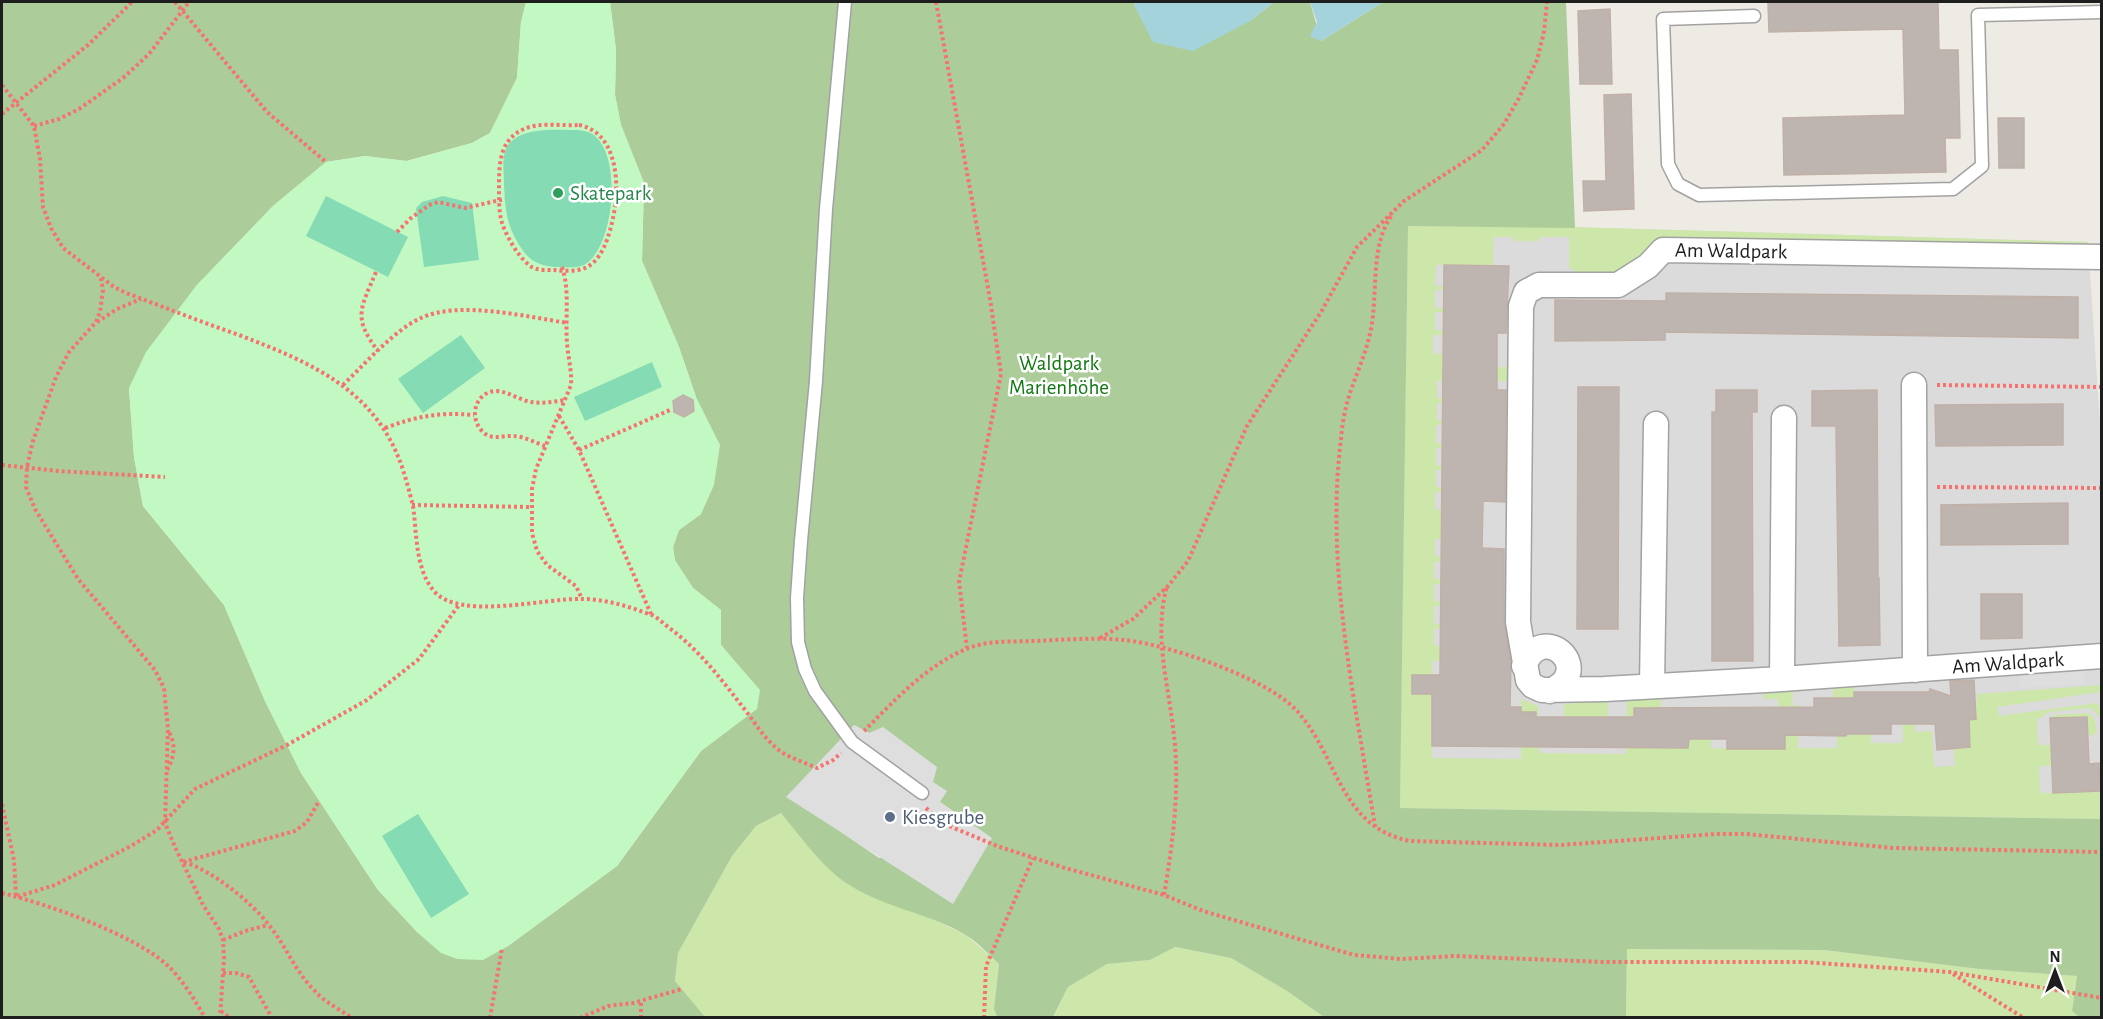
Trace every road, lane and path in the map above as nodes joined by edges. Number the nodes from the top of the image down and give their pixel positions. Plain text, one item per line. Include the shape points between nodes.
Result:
1 (132, 2) edge
2 (175, 2) edge
3 (189, 2) edge
4 (845, 2) edge
5 (936, 2) edge
6 (1547, 2) edge
7 (183, 9) junction
8 (2102, 12) edge
9 (1754, 16) dead end
10 (2, 85) edge
11 (15, 102) junction
12 (2, 114) edge
13 (34, 126) junction
14 (326, 162) dead end
15 (502, 199) junction
16 (1394, 211) junction
17 (397, 232) dead end
18 (2102, 257) edge
19 (563, 269) junction
20 (376, 272) dead end
21 (101, 277) junction
22 (142, 299) junction
23 (96, 322) junction
24 (568, 323) junction
25 (378, 351) junction
26 (344, 385) junction
27 (1914, 385) joint
28 (2102, 387) edge
29 (565, 400) junction
30 (669, 410) dead end
31 (474, 415) junction
32 (559, 416) junction
33 (1784, 418) dead end
34 (1656, 424) dead end
35 (385, 428) junction
36 (545, 446) junction
37 (579, 450) junction
38 (2, 465) edge
39 (27, 467) junction
40 (165, 477) dead end
41 (1914, 487) junction
42 (2102, 488) edge
43 (412, 505) junction
44 (531, 507) junction
45 (1168, 586) junction
46 (582, 599) junction
47 (459, 605) junction
48 (652, 615) junction
49 (1099, 639) junction
50 (967, 648) junction
51 (1163, 648) junction
52 (2102, 656) edge
53 (1530, 658) junction
54 (1569, 666) junction
55 (1915, 670) junction
56 (1782, 679) junction
57 (1652, 686) junction
58 (1605, 689) junction
59 (1550, 691) junction
60 (852, 742) junction
61 (922, 793) joint
62 (319, 801) dead end
63 (2, 804) edge
64 (165, 823) junction
65 (1375, 827) junction
66 (2102, 852) edge
67 (1033, 858) junction
68 (183, 862) junction
69 (2, 893) edge
70 (1164, 895) junction
71 (16, 897) junction
72 (269, 925) junction
73 (223, 940) junction
74 (502, 948) dead end
75 (1950, 972) junction
76 (223, 973) junction
77 (682, 989) dead end
78 (2102, 998) edge
79 (641, 1000) junction
80 (221, 1010) junction
81 (205, 1017) edge
82 (220, 1017) edge
83 (230, 1017) edge
84 (272, 1017) edge
85 (352, 1017) edge
86 (490, 1017) edge
87 (580, 1017) edge
88 (641, 1017) edge
89 (984, 1017) edge
90 (2024, 1017) edge

1 - 11 path via 88,45
2 - 7 path
3 - 7 path
4 - 60 lane via 797,598 798,642 805,669 815,691
5 - 50 path via 1001,374 959,582
6 - 16 path via 1537,60 1504,124 1482,150
7 - 13 path via 142,63 123,78 80,109
7 - 14 path via 267,112
8 - 9 lane via 1978,15 1982,166 1953,189 1699,195 1678,184 1668,164 1663,19
10 - 11 path
11 - 12 path
11 - 13 path
13 - 21 path via 45,218 63,248
15 - 17 path via 465,208 438,202 411,218
15 - 19 path via 502,223 529,265 537,269
15 - 19 path via 501,154 513,136 531,127 579,125 596,130 614,163 613,219 593,262 586,268
16 - 45 path via 1357,247 1321,312 1246,426 1188,561
16 - 65 path via 1380,239 1371,328 1346,406 1338,471 1344,624
18 - 53 street, Am Waldpark via 1663,250 1648,266 1618,285 1539,285 1526,292 1521,306 1518,622
19 - 24 path
20 - 25 path via 361,308 361,320 364,334
21 - 22 path
21 - 23 path via 103,290
22 - 23 path
22 - 26 path via 279,350
23 - 39 path via 62,363
24 - 25 path via 484,310 435,313 407,326
24 - 29 path via 572,373
25 - 26 path
26 - 35 path
27 - 28 path
27 - 41 street
29 - 31 path via 536,403 497,391 480,398
29 - 32 path
30 - 37 path
31 - 35 path via 421,416
31 - 36 path via 477,425 490,437 514,436
32 - 36 path
32 - 37 path
33 - 56 street
34 - 57 street
35 - 43 path
36 - 44 path via 536,469
37 - 48 path
38 - 39 path
39 - 40 path
39 - 64 path via 28,496 66,562 161,679 168,729
41 - 42 path
41 - 55 street
43 - 44 path
43 - 47 path via 426,577 434,591
44 - 46 path via 537,551 547,565 576,586
45 - 49 path via 1132,619
45 - 51 path via 1161,617
46 - 47 path via 479,608
46 - 48 path via 605,600
47 - 64 path via 418,659 367,700 287,745 195,789
48 - 60 path via 690,644 766,738 782,752 817,768 834,760
49 - 50 path via 999,641
49 - 51 path
50 - 60 path via 916,681
51 - 65 path via 1242,675 1295,708 1347,797
51 - 70 path via 1176,783
52 - 55 street, Am Waldpark
53 - 54 street via 1547,646 1558,649
53 - 59 street, Am Waldpark via 1528,680 1533,686
54 - 58 street
54 - 59 street via 1565,681
55 - 56 street, Am Waldpark
56 - 57 street, Am Waldpark
57 - 58 street, Am Waldpark
58 - 59 street, Am Waldpark
60 - 61 lane
61 - 67 path via 926,808 942,823
62 - 68 path via 307,822 295,831
63 - 71 path via 14,860
64 - 68 path
64 - 71 path via 131,846 64,881
65 - 66 path via 1410,841 1560,845 1746,834 1893,848
67 - 70 path
67 - 89 path via 986,966
68 - 72 path via 227,887
68 - 73 path
69 - 71 path
70 - 75 path via 1354,955 1401,959 1455,956 1602,962 1803,962
71 - 81 path via 96,926 160,960 172,970
72 - 73 path
72 - 85 path via 313,989
73 - 76 path
74 - 86 path
75 - 78 path
75 - 90 path
76 - 80 path
76 - 84 path via 249,977
77 - 79 path
79 - 87 path via 608,1006
79 - 88 path
80 - 82 path
80 - 83 path

